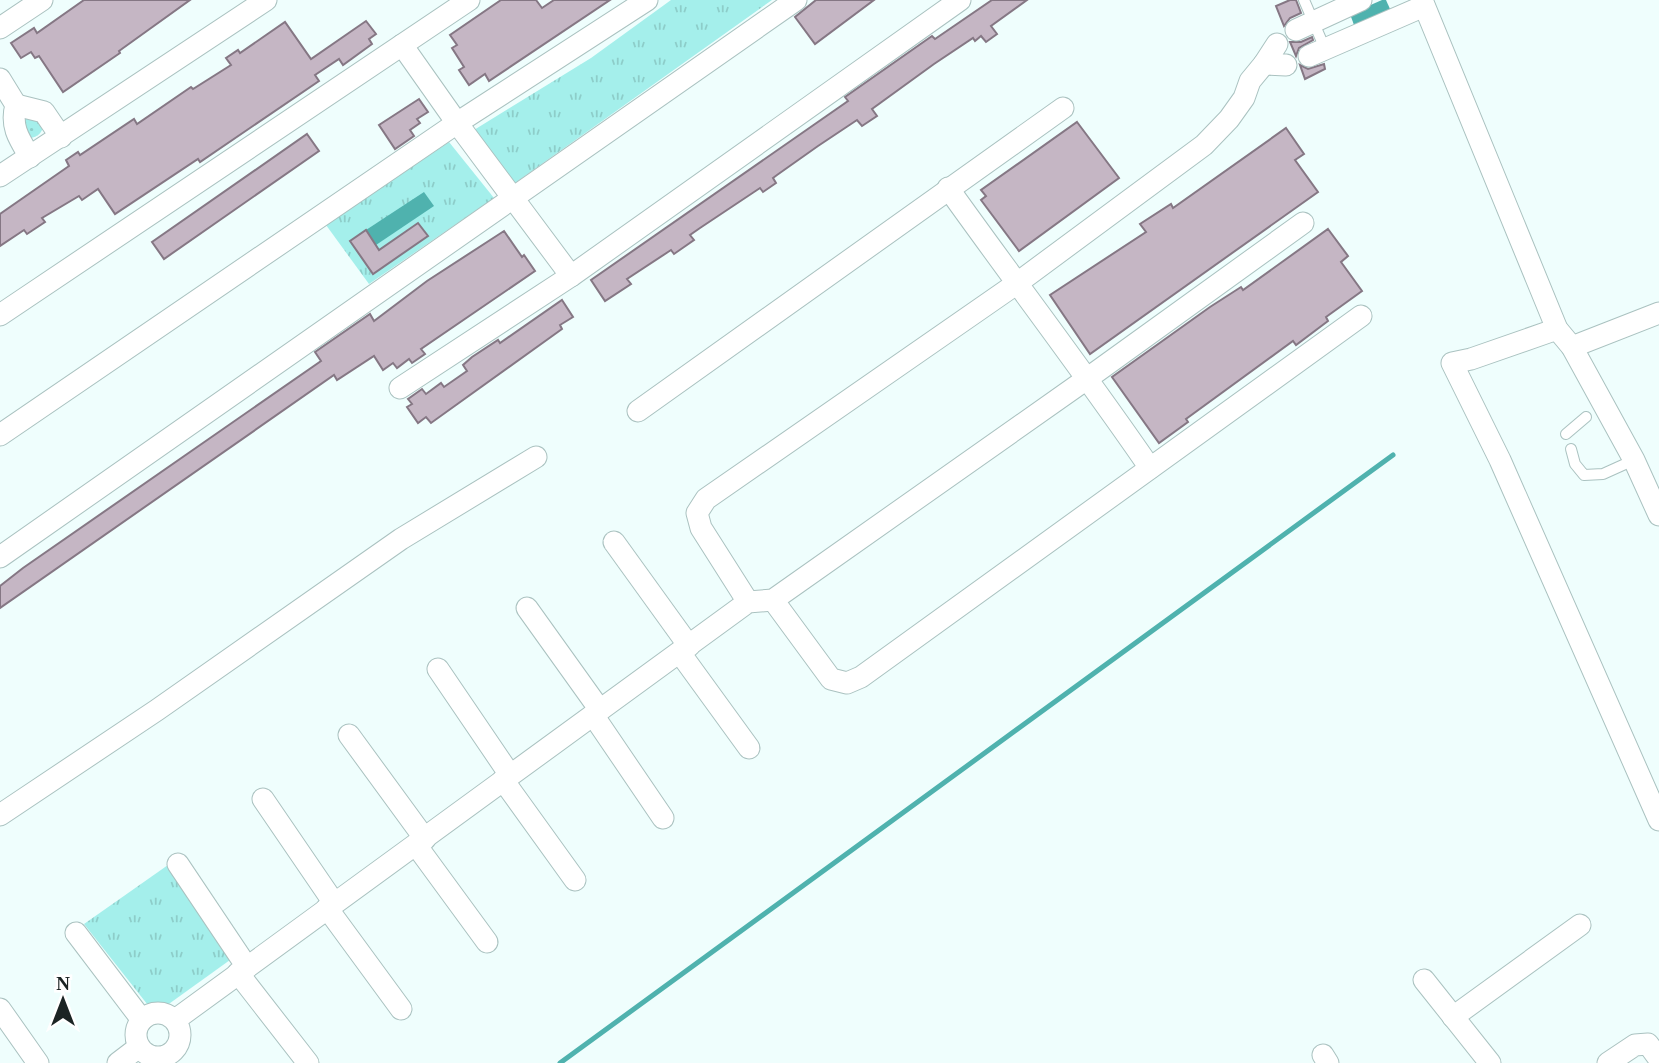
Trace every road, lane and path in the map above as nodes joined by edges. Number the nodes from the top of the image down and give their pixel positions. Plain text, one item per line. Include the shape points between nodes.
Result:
1 (42, 0) edge
2 (266, 0) edge
3 (469, 0) edge
4 (647, 0) edge
5 (796, 0) edge
6 (960, 0) edge
7 (1304, 0) edge
8 (1360, 0) edge
9 (1423, 3) edge
10 (1305, 26) junction
11 (0, 28) edge
12 (1277, 44) dead end
13 (402, 45) junction
14 (1317, 53) joint
15 (0, 79) edge
16 (16, 105) junction
17 (1063, 108) dead end
18 (457, 123) junction
19 (61, 137) junction
20 (30, 157) junction
21 (0, 176) edge
22 (948, 188) junction
23 (514, 199) junction
24 (1303, 223) dead end
25 (571, 276) junction
26 (1016, 284) junction
27 (1659, 313) edge
28 (0, 315) edge
29 (1361, 316) dead end
30 (1557, 329) junction
31 (1572, 347) junction
32 (1088, 378) junction
33 (400, 388) dead end
34 (638, 411) dead end
35 (1586, 418) dead end
36 (1566, 434) dead end
37 (0, 435) edge
38 (1571, 449) dead end
39 (536, 457) dead end
40 (1634, 460) junction
41 (1150, 468) junction
42 (1653, 488) edge
43 (1659, 515) edge
44 (614, 542) dead end
45 (0, 557) edge
46 (773, 600) junction
47 (748, 602) junction
48 (527, 608) dead end
49 (685, 649) junction
50 (438, 669) dead end
51 (596, 712) junction
52 (349, 735) dead end
53 (749, 748) dead end
54 (507, 778) junction
55 (263, 799) dead end
56 (0, 815) edge
57 (663, 818) dead end
58 (1659, 820) edge
59 (420, 842) junction
60 (178, 864) dead end
61 (575, 880) dead end
62 (331, 906) junction
63 (1580, 925) dead end
64 (76, 933) dead end
65 (487, 942) dead end
66 (243, 970) junction
67 (1424, 980) dead end
68 (0, 1009) edge
69 (401, 1009) dead end
70 (1453, 1017) junction
71 (142, 1020) junction
72 (175, 1020) junction
73 (139, 1048) junction
74 (171, 1059) edge
75 (1659, 1059) edge
76 (38, 1063) edge
77 (118, 1063) edge
78 (308, 1063) edge
79 (1490, 1063) edge
80 (1608, 1063) edge

1 - 11 street
2 - 19 street
3 - 13 street
4 - 18 street
5 - 23 street
6 - 25 street
7 - 10 lane
8 - 10 street
9 - 14 street
9 - 30 street
10 - 14 lane
12 - 26 street via 1275,64 1250,81 1244,98 1216,134
13 - 18 street
13 - 28 street
15 - 16 street
16 - 19 street via 44,112
16 - 20 street via 15,131
17 - 22 street
18 - 23 street
18 - 37 street
19 - 20 street
20 - 21 street
22 - 26 street
22 - 34 street
23 - 25 street
23 - 45 street
24 - 32 street
25 - 33 street
26 - 32 street
26 - 47 street via 706,499 697,513 701,528
27 - 31 street
29 - 41 street
30 - 31 street
30 - 58 street via 1452,363 1500,460
31 - 40 street
32 - 41 street
32 - 46 street
35 - 36 lane
38 - 40 lane via 1584,475 1603,474
39 - 56 street via 401,539
40 - 42 street
41 - 46 street via 847,683 831,679
42 - 43 street
44 - 49 street
46 - 47 street
47 - 49 street
48 - 51 street
49 - 51 street
49 - 53 street
50 - 54 street
51 - 54 street
51 - 57 street
52 - 59 street
54 - 59 street
54 - 61 street
55 - 62 street
59 - 62 street
59 - 65 street
60 - 66 street
62 - 66 street
62 - 69 street
63 - 70 street
64 - 71 street
66 - 72 street
66 - 78 street
67 - 70 street
68 - 76 street
70 - 79 street
71 - 72 street via 155,1013
71 - 73 street via 136,1033
72 - 74 street via 181,1033
73 - 74 street via 151,1057
73 - 77 street
75 - 80 street via 1648,1044 1635,1045

